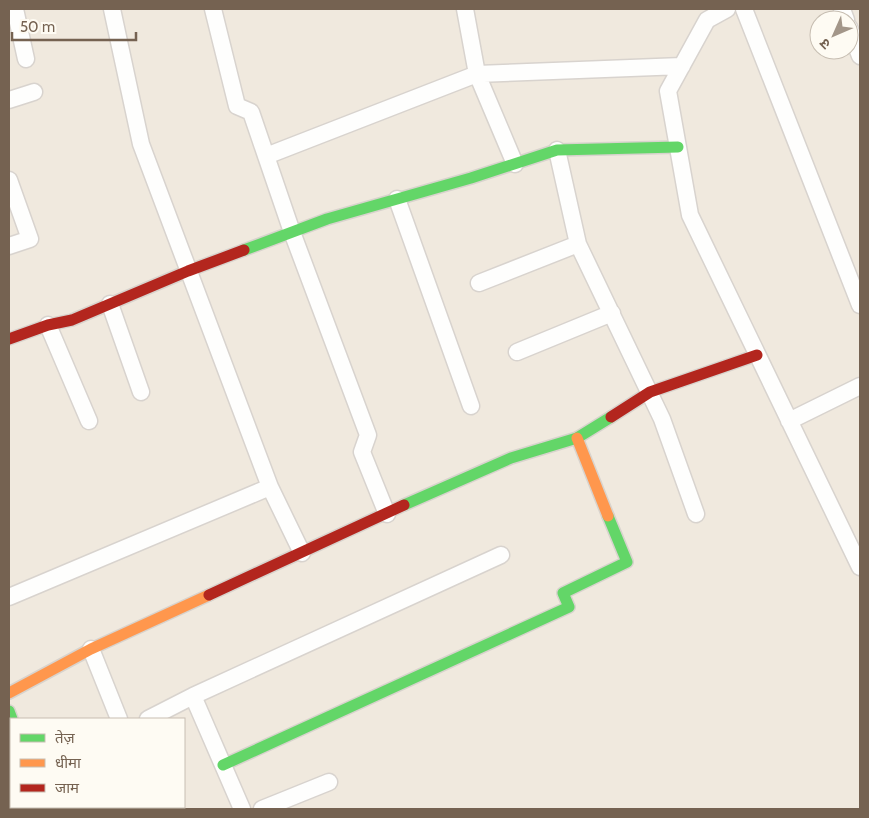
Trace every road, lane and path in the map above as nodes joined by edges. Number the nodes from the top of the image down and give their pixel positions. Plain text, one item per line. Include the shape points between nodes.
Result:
1 (15, 9) edge
2 (112, 9) edge
3 (213, 9) edge
4 (465, 9) edge
5 (727, 9) edge
6 (744, 9) edge
7 (26, 59) dead end
8 (682, 66) junction
9 (477, 74) junction
10 (34, 92) dead end
11 (9, 100) edge
12 (678, 147) junction
13 (557, 150) junction
14 (266, 156) junction
15 (515, 164) junction
16 (9, 180) edge
17 (397, 199) junction
18 (292, 232) junction
19 (578, 244) junction
20 (9, 246) edge
21 (188, 271) junction
22 (479, 283) dead end
23 (110, 304) junction
24 (860, 305) edge
25 (612, 313) junction
26 (48, 325) junction
27 (9, 339) edge
28 (517, 352) dead end
29 (757, 355) junction
30 (860, 386) edge
31 (141, 392) dead end
32 (650, 392) junction
33 (471, 406) dead end
34 (89, 421) dead end
35 (790, 421) junction
36 (577, 438) junction
37 (270, 487) junction
38 (387, 514) junction
39 (696, 514) dead end
40 (302, 552) junction
41 (501, 555) dead end
42 (860, 568) edge
43 (9, 597) edge
44 (91, 649) junction
45 (9, 693) edge
46 (193, 696) junction
47 (119, 718) edge
48 (150, 718) edge
49 (223, 765) junction
50 (329, 782) dead end
51 (242, 809) edge
52 (262, 809) edge

1 - 7 street
2 - 21 street via 141,144
3 - 14 street via 237,106 251,112
4 - 9 street
5 - 8 street via 707,20
6 - 24 street
8 - 9 street
8 - 12 street via 668,91
9 - 14 street
9 - 15 street
10 - 11 street
12 - 13 street
12 - 29 street via 690,215
13 - 15 street
13 - 19 street
14 - 18 street
15 - 17 street
16 - 20 street via 30,239
17 - 18 street
17 - 33 street
18 - 21 street
18 - 38 street via 368,434 362,452
19 - 22 street
19 - 25 street
21 - 23 street
21 - 37 street
23 - 26 street via 72,320
23 - 31 street
25 - 28 street
25 - 32 street
26 - 27 street
26 - 34 street
29 - 32 street
29 - 35 street
30 - 35 street
32 - 36 street
32 - 39 street
35 - 42 street
36 - 38 street via 510,458
36 - 49 street via 628,562 563,593 569,607
37 - 40 street
37 - 43 street
38 - 40 street
40 - 44 street
41 - 46 street
44 - 45 street
44 - 47 street
46 - 48 street
46 - 49 street
49 - 51 street
50 - 52 street

